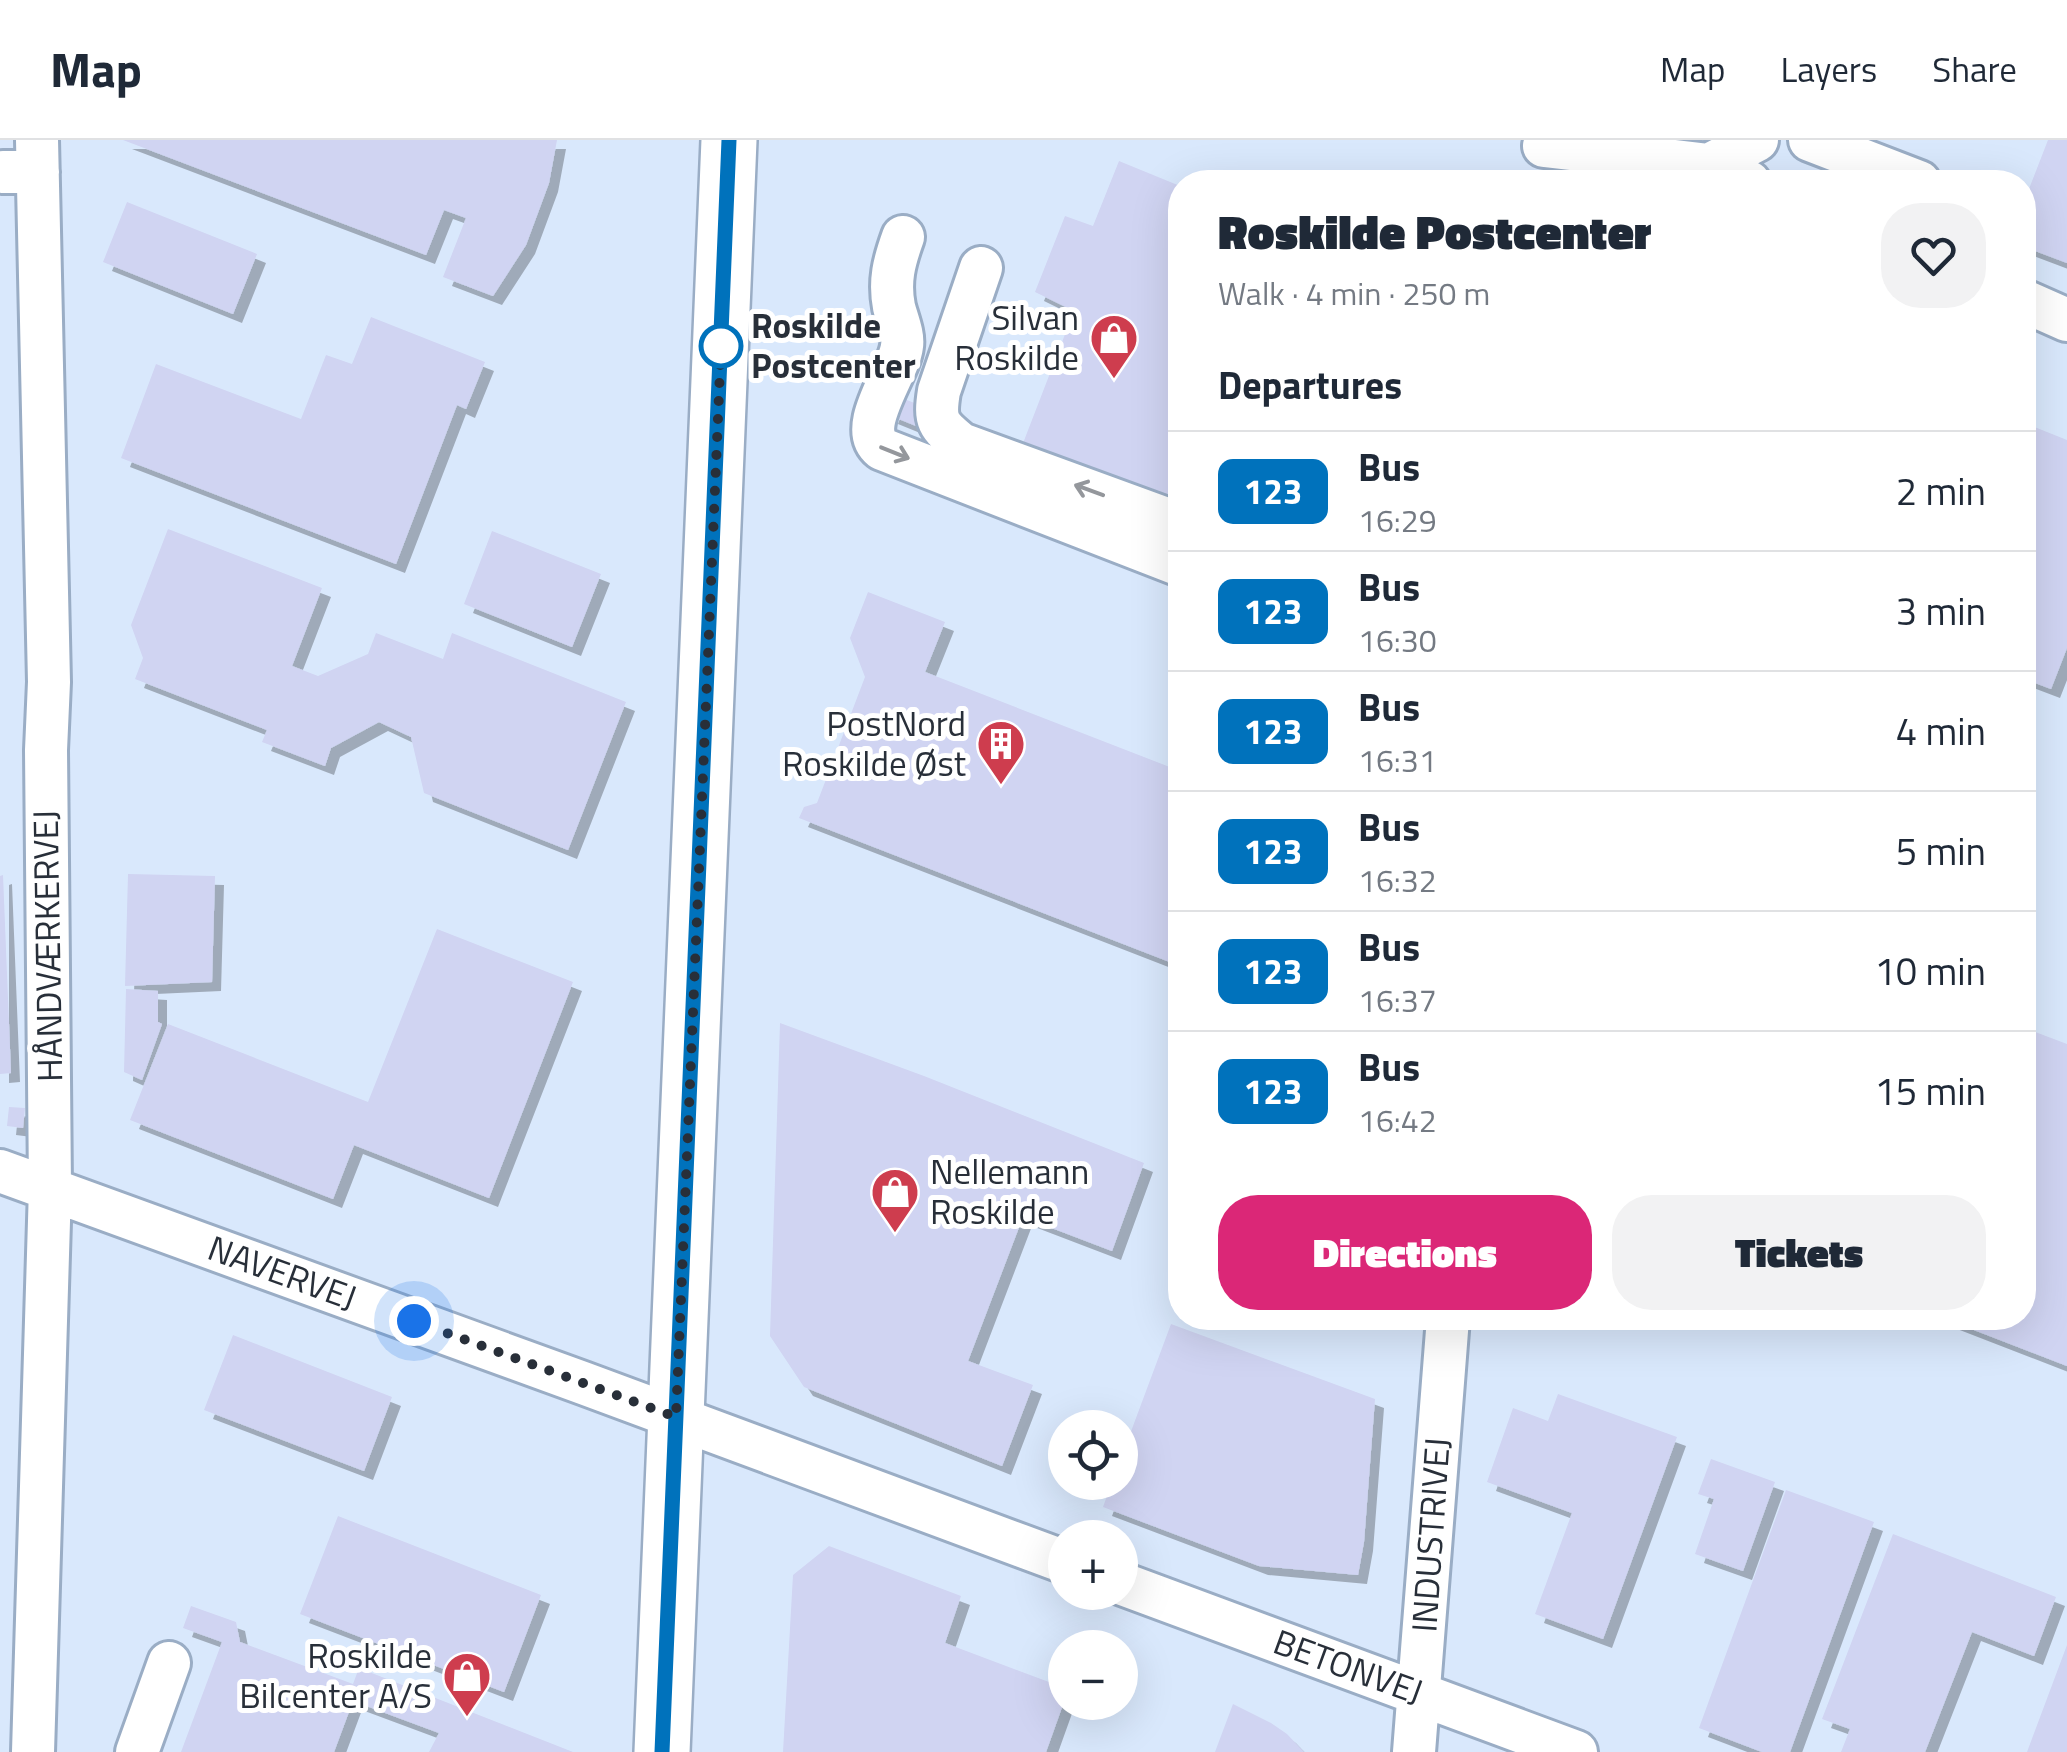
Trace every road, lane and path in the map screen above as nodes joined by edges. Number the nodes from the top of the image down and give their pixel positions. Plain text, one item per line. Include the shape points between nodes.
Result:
1 (729, 140) edge
2 (1757, 140) edge
3 (1810, 140) edge
4 (1544, 156) edge
5 (26, 161) edge
6 (1709, 165) junction
7 (1721, 170) edge
8 (1888, 170) edge
9 (902, 237) dead end
10 (982, 268) dead end
11 (2036, 306) edge
12 (2067, 320) edge
13 (1168, 520) edge
14 (1168, 560) edge
15 (0, 1171) edge
16 (50, 1188) junction
17 (1447, 1330) edge
18 (676, 1417) junction
19 (1048, 1556) edge
20 (1138, 1589) edge
21 (169, 1663) dead end
22 (1420, 1694) junction
23 (33, 1752) edge
24 (137, 1752) edge
25 (662, 1752) edge
26 (1414, 1752) edge
27 (1576, 1752) edge

1 - 18 main road
2 - 6 street
3 - 8 street
4 - 6 street
5 - 16 street, HÅNDVÆRKERVEJ via 48,682
6 - 7 street
9 -> 14 street via 892,293 903,345 875,420 876,444
13 -> 10 street via 961,444 941,428 940,391
11 - 12 street
15 - 16 street, NAVERVEJ
16 - 18 street, NAVERVEJ
16 - 23 street, HÅNDVÆRKERVEJ
17 - 22 street, INDUSTRIVEJ
18 - 19 street
18 - 25 main road
20 - 22 street, BETONVEJ
21 - 24 street
22 - 26 street, INDUSTRIVEJ
22 - 27 street, BETONVEJ

